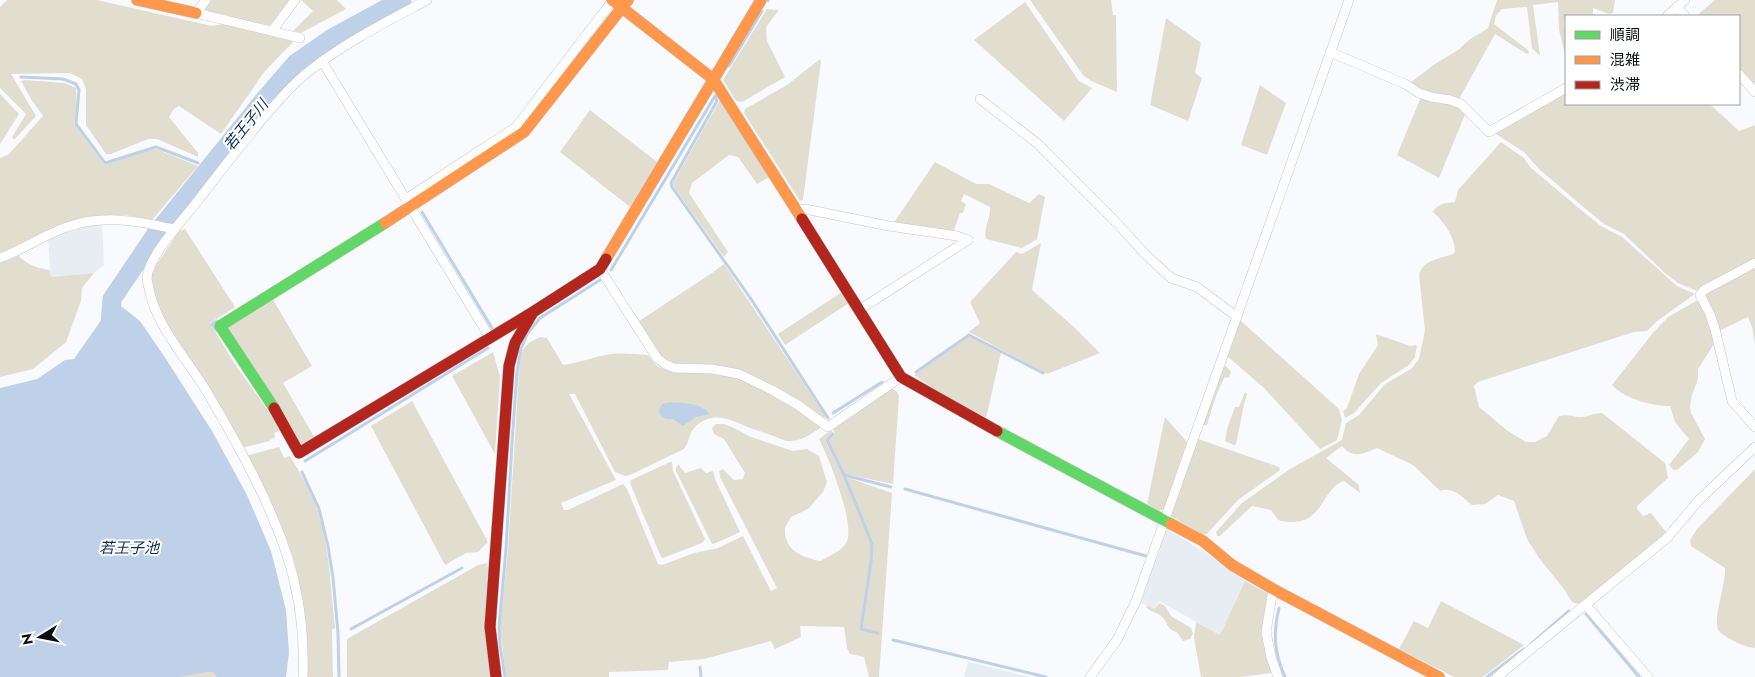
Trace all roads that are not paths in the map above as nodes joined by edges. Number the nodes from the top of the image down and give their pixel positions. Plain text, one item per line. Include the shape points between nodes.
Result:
1 (137, 0) edge
2 (206, 0) edge
3 (296, 0) edge
4 (426, 0) edge
5 (613, 0) edge
6 (761, 0) edge
7 (1349, 0) edge
8 (1684, 0) edge
9 (625, 4) edge
10 (1677, 7) junction
11 (196, 13) junction
12 (1668, 15) edge
13 (1684, 15) edge
14 (272, 31) junction
15 (300, 38) dead end
16 (1330, 52) junction
17 (322, 61) junction
18 (1740, 75) edge
19 (713, 79) junction
20 (1565, 89) edge
21 (1755, 92) edge
22 (980, 99) dead end
23 (408, 203) junction
24 (796, 208) junction
25 (174, 229) junction
26 (0, 258) edge
27 (1755, 263) edge
28 (600, 269) junction
29 (860, 310) junction
30 (533, 312) junction
31 (1237, 317) junction
32 (490, 338) junction
33 (901, 378) junction
34 (1755, 427) edge
35 (1755, 447) edge
36 (1164, 520) junction
37 (1273, 589) junction
38 (1586, 605) junction
39 (303, 677) edge
40 (496, 677) edge
41 (1090, 677) edge
42 (1278, 677) edge
43 (1439, 677) edge
44 (1497, 677) edge
45 (1648, 677) edge

1 - 11 street
2 - 11 street
3 - 14 street
4 - 17 street
5 - 9 street
5 - 23 street via 516,127
6 - 19 street
7 - 16 street
8 - 10 street
9 - 19 street
9 - 23 street via 524,132
10 - 12 street
10 - 13 street
11 - 14 street
14 - 15 street
16 - 20 street via 1419,93 1461,104 1490,132
16 - 31 street
17 - 23 street
17 - 25 street via 286,92
18 - 21 street
19 - 24 street
19 - 28 street
22 - 31 street via 1038,144 1171,278 1197,287
23 - 32 street
23 - 32 street via 220,326 282,418 299,453
24 - 29 street
24 - 29 street via 968,240
25 - 26 street via 127,220 89,221 66,227
25 - 39 street via 148,272 149,292 159,320 237,445 284,545 296,585
27 - 34 street via 1700,295 1716,329 1732,401
28 - 30 street
28 - 33 street via 657,358 665,364 674,368 739,374 798,405 828,428
29 - 33 street
30 - 32 street
30 - 40 street via 515,343 508,366 490,627
31 - 36 street
33 - 36 street
35 - 38 street via 1699,500 1667,538
36 - 37 street via 1203,541 1232,565
36 - 41 street via 1126,623
37 - 42 street via 1266,632
37 - 43 street
38 - 44 street
38 - 45 street

